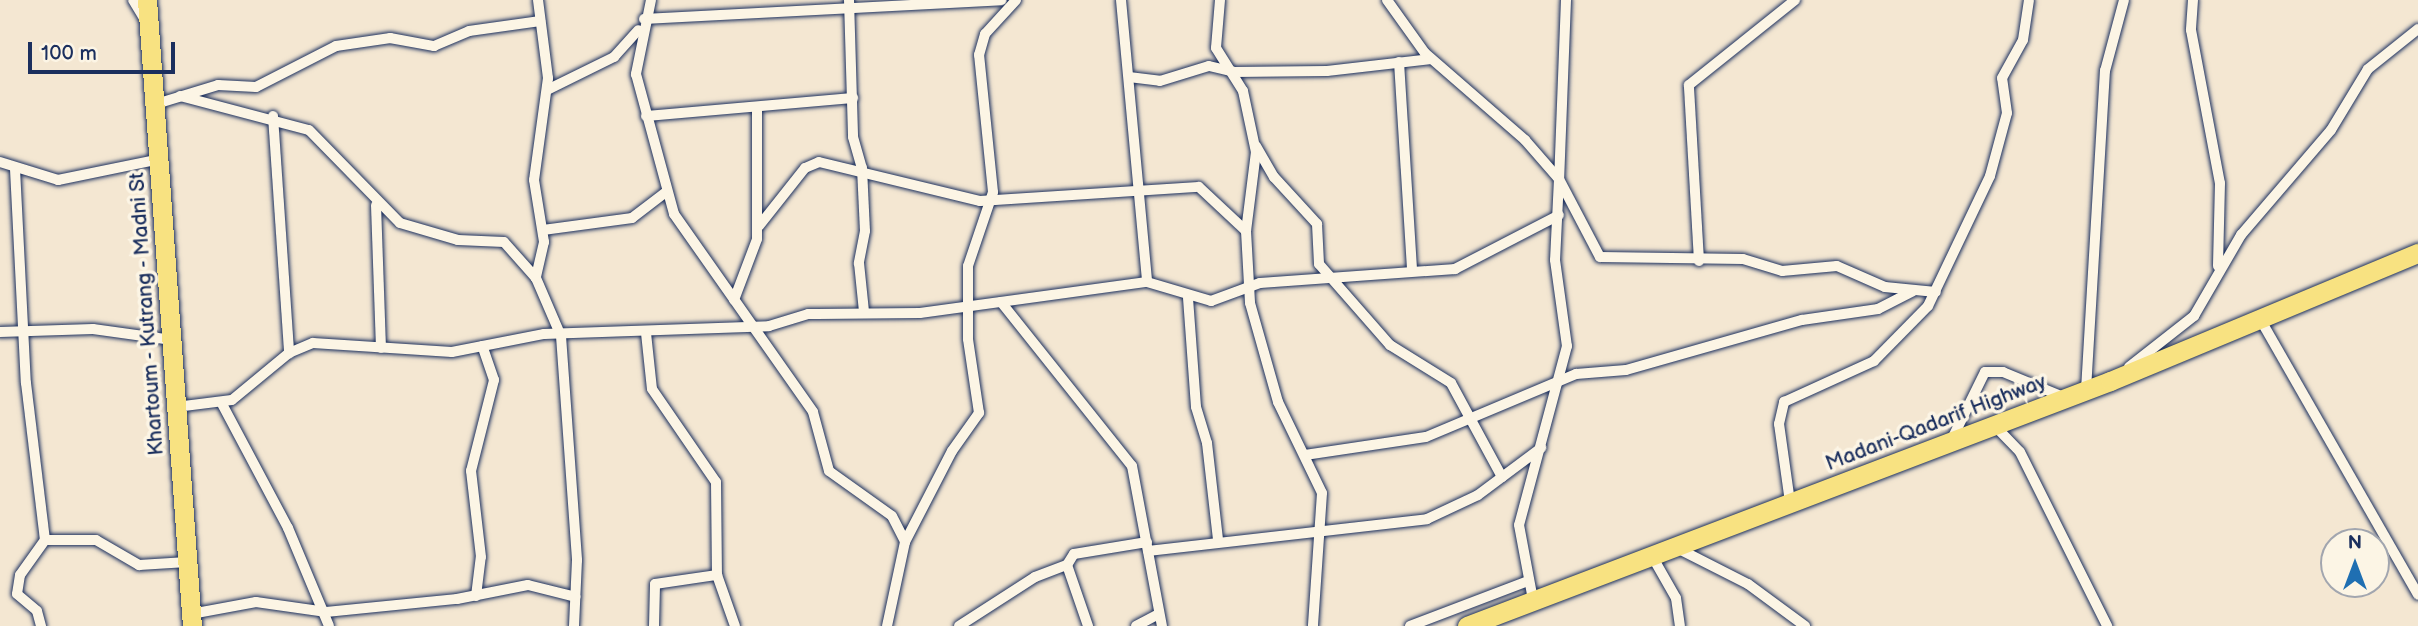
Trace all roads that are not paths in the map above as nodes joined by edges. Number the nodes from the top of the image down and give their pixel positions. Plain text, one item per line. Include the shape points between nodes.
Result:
1 (538, 0) edge
2 (651, 0) edge
3 (1001, 0) edge
4 (1016, 0) edge
5 (1121, 0) edge
6 (1220, 0) edge
7 (1387, 0) edge
8 (1566, 0) edge
9 (1795, 0) edge
10 (2029, 0) edge
11 (2124, 0) edge
12 (2193, 0) edge
13 (144, 1) edge
14 (849, 2) edge
15 (540, 21) junction
16 (642, 23) junction
17 (2418, 29) edge
18 (1431, 59) junction
19 (1399, 62) junction
20 (1234, 72) junction
21 (1129, 76) junction
22 (547, 90) junction
23 (180, 96) junction
24 (853, 98) junction
25 (156, 104) junction
26 (757, 109) junction
27 (273, 116) junction
28 (646, 116) junction
29 (1254, 142) junction
30 (160, 159) junction
31 (0, 162) edge
32 (862, 168) junction
33 (15, 169) junction
34 (1559, 179) junction
35 (1134, 188) junction
36 (666, 192) junction
37 (991, 201) junction
38 (376, 205) junction
39 (1559, 215) junction
40 (759, 226) junction
41 (543, 230) junction
42 (1246, 231) junction
43 (2418, 253) edge
44 (1699, 261) junction
45 (1412, 270) junction
46 (1330, 275) junction
47 (2217, 275) junction
48 (536, 278) junction
49 (1147, 282) junction
50 (1249, 291) junction
51 (1913, 291) junction
52 (1936, 292) junction
53 (1188, 298) junction
54 (734, 300) junction
55 (1001, 302) junction
56 (966, 306) junction
57 (864, 311) junction
58 (2259, 317) junction
59 (754, 328) junction
60 (27, 331) junction
61 (0, 332) edge
62 (646, 333) junction
63 (561, 336) junction
64 (172, 340) junction
65 (482, 346) junction
66 (381, 348) junction
67 (289, 354) junction
68 (1560, 380) junction
69 (2110, 381) junction
70 (2086, 390) junction
71 (2065, 398) junction
72 (221, 402) junction
73 (176, 407) junction
74 (1474, 421) junction
75 (1994, 425) junction
76 (1951, 441) junction
77 (1541, 448) junction
78 (1305, 455) junction
79 (1502, 477) junction
80 (1790, 502) junction
81 (1320, 534) junction
82 (45, 540) junction
83 (1218, 540) junction
84 (905, 542) junction
85 (1147, 547) junction
86 (1675, 547) junction
87 (1653, 556) junction
88 (187, 562) junction
89 (1067, 565) junction
90 (717, 575) junction
91 (1528, 581) junction
92 (2418, 595) edge
93 (476, 596) junction
94 (576, 597) junction
95 (1533, 600) junction
96 (326, 612) junction
97 (1159, 614) junction
98 (192, 620) edge
99 (1421, 624) edge
100 (40, 626) edge
101 (329, 626) edge
102 (574, 626) edge
103 (654, 626) edge
104 (736, 626) edge
105 (887, 626) edge
106 (959, 626) edge
107 (1088, 626) edge
108 (1136, 626) edge
109 (1161, 626) edge
110 (1313, 626) edge
111 (1410, 626) edge
112 (1467, 626) edge
113 (1680, 626) edge
114 (1805, 626) edge
115 (2108, 626) edge

1 - 15 street
2 - 16 street
3 - 14 street
4 - 37 street via 985,34 979,55
5 - 21 street
6 - 20 street via 1213,35
7 - 18 street
8 - 34 street
9 - 44 street via 1689,85
10 - 52 street via 2024,40 2002,78 2007,113 1990,176
11 - 70 street via 2105,71
12 - 47 street via 2192,30 2220,183 2224,236
13 - 25 highway, Khartoum - Kutrang - Madni St
14 - 16 street via 766,16 720,12
14 - 24 street
15 - 22 street
15 - 23 street via 469,31 442,46 390,38 336,46 256,87 218,85
16 - 22 street via 614,57
16 - 28 street via 635,62
17 - 47 street via 2368,69 2331,130 2253,219
18 - 19 street
18 - 34 street via 1525,140
19 - 20 street
19 - 45 street
20 - 21 street via 1209,66 1160,81
20 - 29 street
21 - 35 street
22 - 41 street via 534,180
23 - 25 street
23 - 27 street
24 - 26 street
24 - 32 street
25 - 30 highway, Khartoum - Kutrang - Madni St
26 - 28 street
26 - 40 street
27 - 38 street via 328,143
27 - 67 street
28 - 36 street
29 - 42 street via 1258,164
29 - 46 street via 1274,177 1317,224 1317,259
30 - 33 street via 58,180
30 - 64 highway, Khartoum - Kutrang - Madni St
31 - 33 street
32 - 37 street
32 - 40 street via 811,163
32 - 57 street via 865,231 859,263
33 - 60 street
34 - 39 street
34 - 44 street via 1600,257
35 - 37 street
35 - 42 street via 1199,187
35 - 49 street
36 - 41 street via 632,218
36 - 54 street
37 - 56 street via 971,252
38 - 48 street via 421,231 504,242
38 - 66 street
39 - 45 street via 1463,266
39 - 68 street via 1555,260 1568,329
40 - 54 street
41 - 48 street
42 - 50 street
43 - 58 highway, Madani-Qadarif Highway
44 - 51 street via 1743,259 1782,271 1838,266 1885,287
45 - 46 street
46 - 50 street via 1260,284
46 - 74 street via 1390,345 1451,383
47 - 69 street via 2182,328
48 - 63 street
49 - 53 street
49 - 55 street
50 - 53 street via 1211,301
50 - 78 street via 1278,402
51 - 52 street
51 - 68 street via 1878,309 1802,320 1626,370
52 - 80 street via 1885,353 1784,402 1779,424
53 - 83 street via 1196,407 1207,443
54 - 59 street
55 - 56 street
55 - 85 street via 1124,451
56 - 57 street
56 - 84 street via 979,413 952,451
57 - 59 street via 808,314
58 - 69 highway, Madani-Qadarif Highway
58 - 92 street
59 - 62 street
59 - 84 street via 813,412 829,471 892,516
60 - 61 street
60 - 64 street via 93,329
60 - 82 street via 26,383
62 - 63 street
62 - 90 street via 652,389 716,482
63 - 65 street
63 - 94 street
64 - 73 highway, Khartoum - Kutrang - Madni St
65 - 66 street via 452,352
65 - 93 street via 494,380 471,471 481,557
66 - 67 street via 313,343
67 - 72 street
68 - 74 street
68 - 77 street
69 - 70 highway, Madani-Qadarif Highway
70 - 71 highway, Madani-Qadarif Highway
71 - 75 highway, Madani-Qadarif Highway
71 - 76 street via 2003,372 1985,372
72 - 73 street
72 - 96 street
73 - 88 highway, Khartoum - Kutrang - Madni St
74 - 78 street via 1411,441
74 - 79 street
75 - 76 highway, Madani-Qadarif Highway
75 - 115 street via 2020,452
76 - 80 highway, Madani-Qadarif Highway
77 - 79 street
77 - 91 street via 1519,525
78 - 81 street via 1322,493
79 - 81 street via 1427,519
80 - 86 highway, Madani-Qadarif Highway
81 - 83 street
81 - 110 street
82 - 88 street via 96,540 139,565
82 - 100 street via 17,588 21,601 37,611
83 - 85 street
84 - 105 street
85 - 89 street via 1085,550
85 - 97 street
86 - 87 highway, Madani-Qadarif Highway
86 - 114 street via 1748,584
87 - 95 highway, Madani-Qadarif Highway
87 - 113 street via 1676,598
88 - 98 highway, Khartoum - Kutrang - Madni St
89 - 106 street via 1035,577
89 - 107 street
90 - 103 street via 654,584
90 - 104 street
91 - 95 street
91 - 99 street
93 - 94 street via 528,584
93 - 96 street
94 - 102 street
95 - 112 highway, Madani-Qadarif Highway
96 - 98 street via 256,602
96 - 101 street
97 - 108 street
97 - 109 street
99 - 111 street

